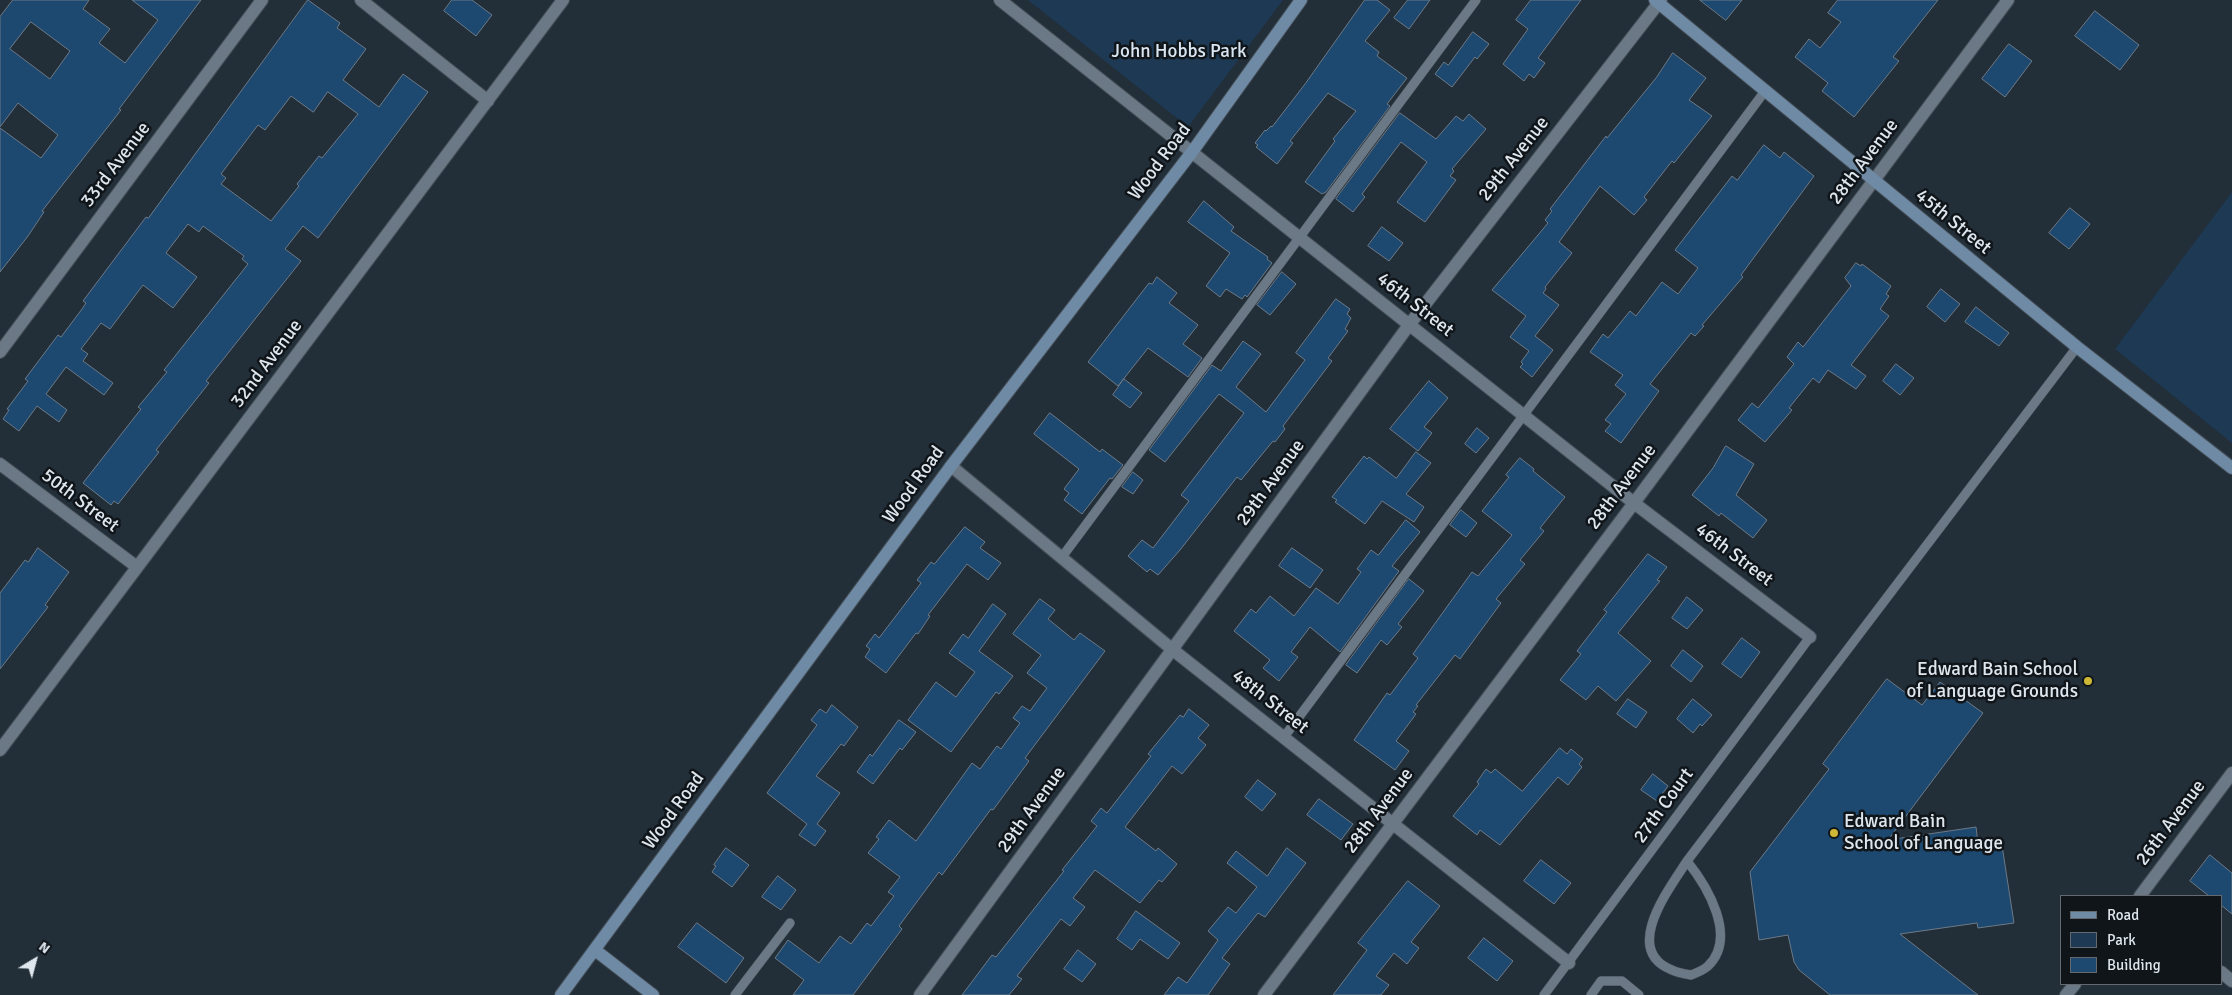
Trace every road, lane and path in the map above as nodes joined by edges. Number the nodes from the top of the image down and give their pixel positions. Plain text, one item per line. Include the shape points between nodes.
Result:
1 (262, 0) edge
2 (362, 0) edge
3 (562, 0) edge
4 (1000, 0) edge
5 (1301, 0) edge
6 (1476, 0) edge
7 (2008, 0) edge
8 (1658, 1) edge
9 (1765, 91) junction
10 (488, 101) junction
11 (1192, 152) junction
12 (1874, 181) junction
13 (1300, 238) junction
14 (1410, 325) junction
15 (2077, 347) junction
16 (0, 352) edge
17 (1523, 414) junction
18 (0, 464) edge
19 (951, 466) junction
20 (2232, 468) edge
21 (1634, 503) junction
22 (1062, 558) junction
23 (137, 567) junction
24 (1810, 637) joint
25 (1174, 650) junction
26 (1284, 737) junction
27 (0, 750) edge
28 (2232, 773) edge
29 (1393, 823) junction
30 (1688, 860) junction
31 (2141, 895) edge
32 (790, 923) dead end
33 (595, 950) junction
34 (1568, 964) junction
35 (2222, 973) edge
36 (2232, 981) edge
37 (2074, 985) edge
38 (561, 995) edge
39 (653, 995) edge
40 (735, 995) edge
41 (920, 995) edge
42 (1264, 995) edge
43 (1544, 995) edge
44 (1591, 995) edge
45 (1639, 995) edge
46 (2066, 995) edge

1 - 16 street, 33rd Avenue
2 - 10 street
3 - 10 street, 32nd Avenue
4 - 11 street, 46th Street
5 - 11 street, Wood Road
6 - 13 lane
7 - 12 street, 28th Avenue
8 - 9 street, 45th Street
8 - 14 street, 29th Avenue
9 - 12 street, 45th Street
9 - 17 lane
10 - 23 street, 32nd Avenue
11 - 13 street, 46th Street
11 - 19 street, Wood Road
12 - 15 street, 45th Street
12 - 21 street, 28th Avenue
13 - 14 street, 46th Street
13 - 22 lane
14 - 17 street, 46th Street
14 - 25 street, 29th Avenue
15 - 20 street, 45th Street
15 - 30 lane
17 - 21 street, 46th Street
17 - 26 lane
18 - 23 street, 50th Street
19 - 22 street, 48th Street
19 - 33 street, Wood Road
21 - 24 street, 46th Street
21 - 29 street, 28th Avenue
22 - 25 street, 48th Street
23 - 27 street, 32nd Avenue
24 - 34 lane, 27th Court
25 - 26 street, 48th Street
25 - 41 street, 29th Avenue
26 - 29 street, 48th Street
28 - 31 street, 26th Avenue
29 - 34 street, 48th Street
29 - 42 street, 28th Avenue
30 - 30 lane via 1659,907 1649,930 1649,946 1670,970 1691,975 1708,967 1719,949 1720,927 1705,884
32 - 40 lane
33 - 38 street, Wood Road
33 - 39 street
34 - 43 lane, 27th Court
35 - 36 street
37 - 46 street
44 - 45 lane via 1601,981 1622,981

